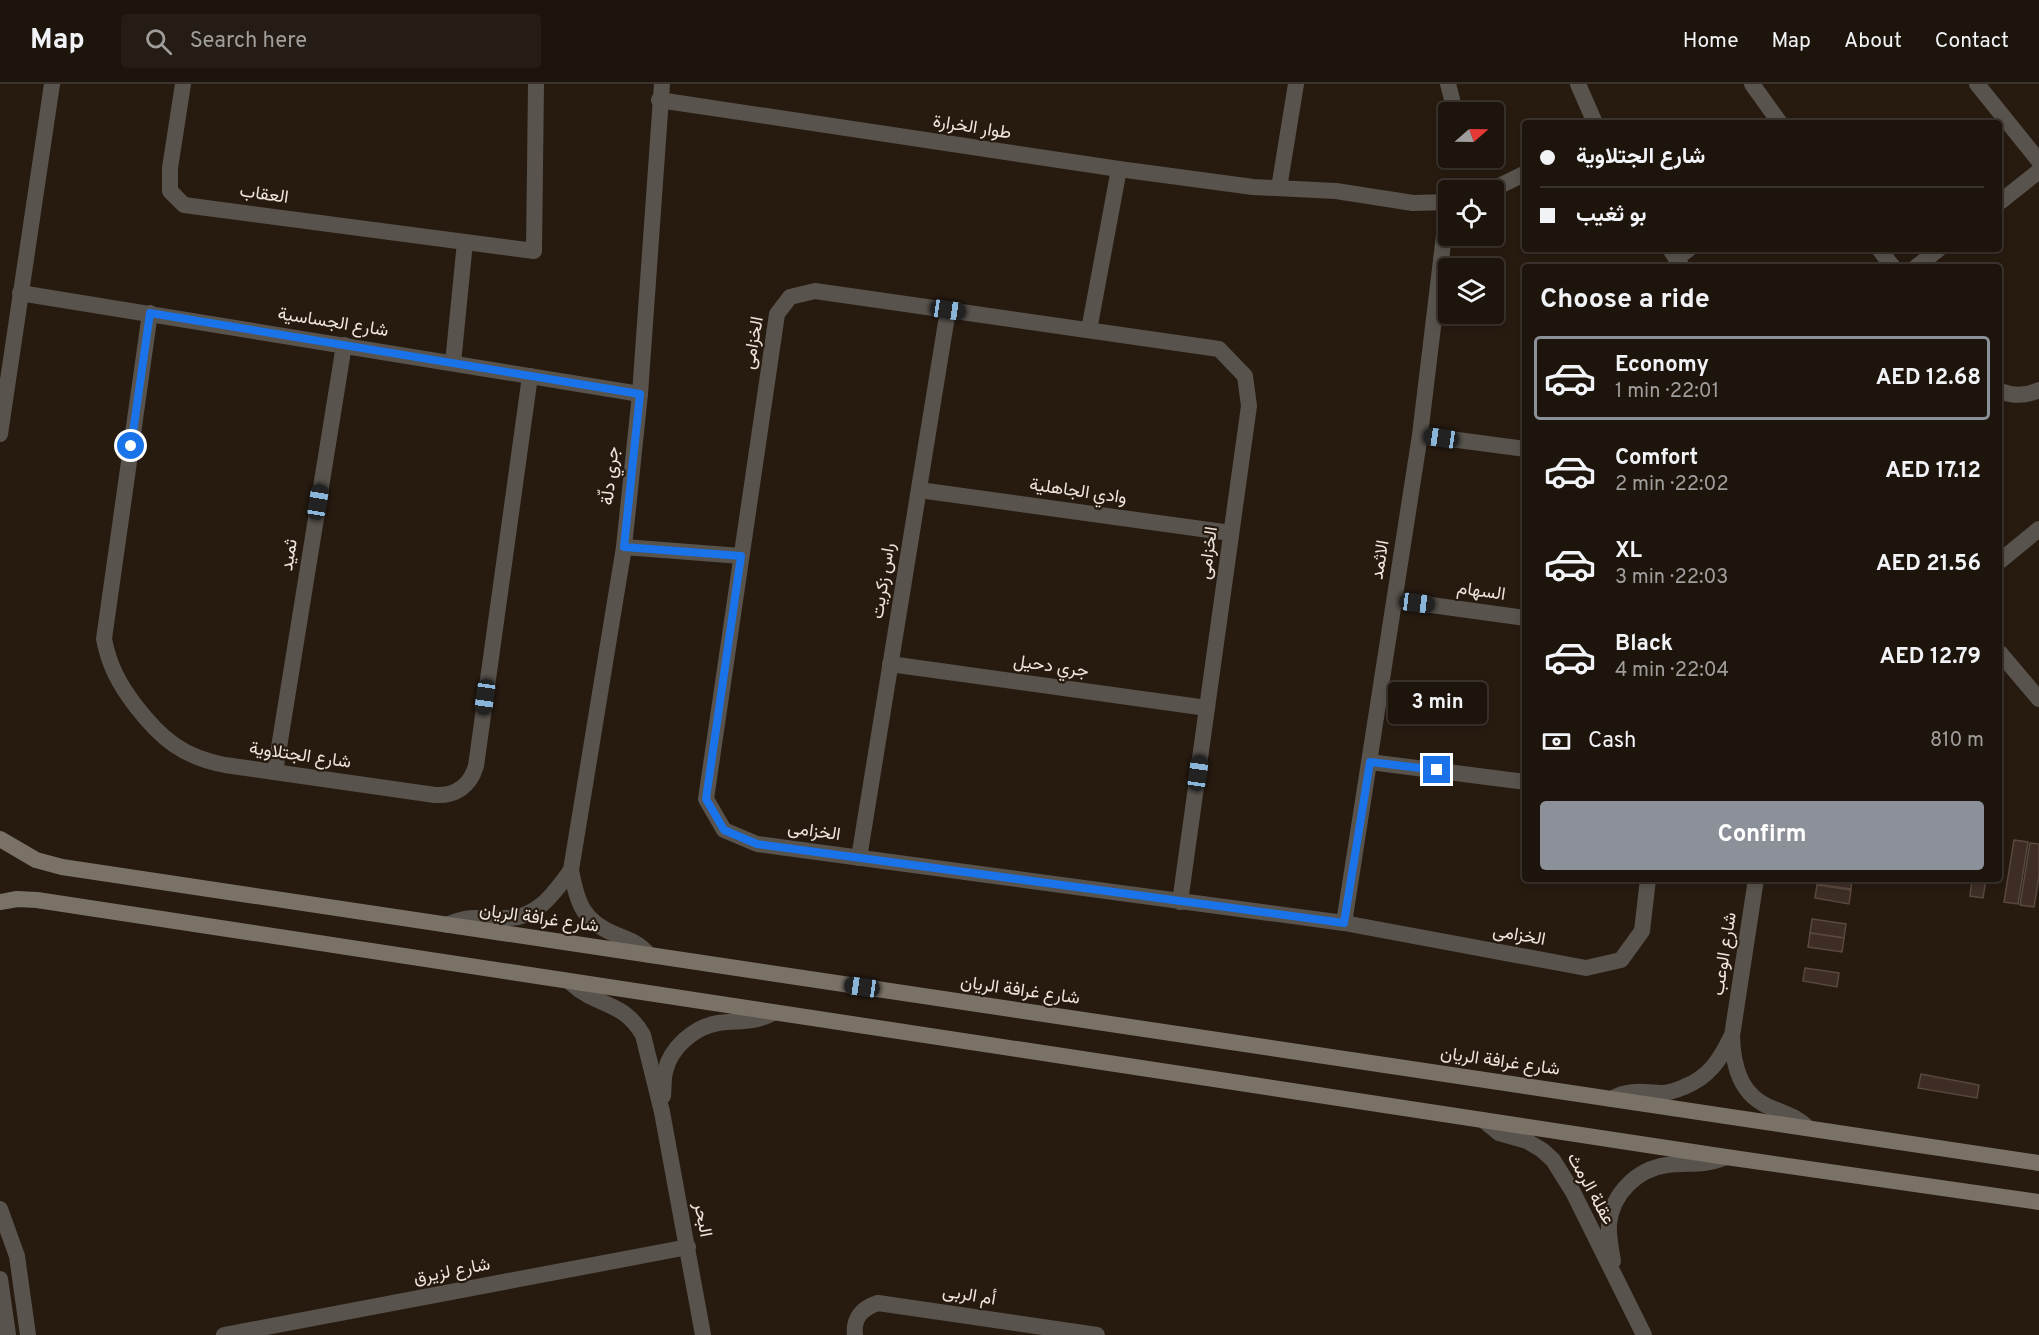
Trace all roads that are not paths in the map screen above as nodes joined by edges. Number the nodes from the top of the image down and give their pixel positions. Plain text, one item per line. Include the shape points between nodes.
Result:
1 (52, 84) edge
2 (183, 84) edge
3 (536, 84) edge
4 (1296, 84) edge
5 (1578, 84) edge
6 (1752, 84) edge
7 (1977, 84) edge
8 (660, 92) edge
9 (1594, 120) edge
10 (1778, 120) edge
11 (2039, 161) edge
12 (1119, 169) junction
13 (2039, 171) edge
14 (1522, 175) edge
15 (1504, 184) edge
16 (1279, 188) junction
17 (2002, 200) edge
18 (1438, 202) edge
19 (465, 242) junction
20 (1444, 246) edge
21 (1881, 252) edge
22 (1935, 252) edge
23 (1891, 264) edge
24 (1920, 264) edge
25 (20, 293) junction
26 (948, 310) junction
27 (150, 313) junction
28 (1089, 330) junction
29 (344, 345) junction
30 (453, 363) junction
31 (530, 376) junction
32 (2039, 390) edge
33 (2002, 391) edge
34 (640, 394) junction
35 (0, 434) edge
36 (1420, 435) junction
37 (1522, 448) edge
38 (919, 490) junction
39 (2039, 529) edge
40 (1231, 532) junction
41 (624, 547) junction
42 (741, 556) junction
43 (2002, 559) edge
44 (1395, 600) junction
45 (1522, 617) edge
46 (2002, 655) edge
47 (891, 664) junction
48 (2039, 699) edge
49 (1207, 708) junction
50 (1370, 762) junction
51 (275, 772) junction
52 (1522, 781) edge
53 (0, 839) edge
54 (859, 858) junction
55 (571, 870) junction
56 (1648, 882) edge
57 (1756, 882) edge
58 (0, 902) edge
59 (1180, 902) junction
60 (1344, 923) junction
61 (447, 925) junction
62 (648, 955) junction
63 (571, 983) junction
64 (773, 1013) junction
65 (1732, 1036) junction
66 (1611, 1099) junction
67 (662, 1112) junction
68 (1483, 1120) junction
69 (1808, 1128) junction
70 (1726, 1157) junction
71 (2039, 1163) edge
72 (2039, 1202) edge
73 (0, 1209) edge
74 (688, 1247) junction
75 (1617, 1276) junction
76 (0, 1279) edge
77 (8, 1335) edge
78 (28, 1335) edge
79 (224, 1335) edge
80 (703, 1335) edge
81 (855, 1335) edge
82 (1097, 1335) edge
83 (1644, 1335) edge

1 - 25 street
2 - 19 street, العقاب via 170,191 184,205
3 - 19 street, العقاب via 534,251
4 - 16 street
5 - 9 street
6 - 10 street
7 - 11 street
8 - 12 street, طوار الخرارة
8 - 34 street, جري دلّة
12 - 16 street, طوار الخرارة
12 - 28 street
13 - 17 street
14 - 15 street
16 - 18 street, طوار الخرارة
19 - 30 street
20 - 36 street, الاثمد
21 - 23 street
22 - 24 street
25 - 27 street, شارع الجساسية
25 - 35 street
26 - 28 street, الخزامى
26 - 38 street, راس زكريت
26 - 42 street, الخزامى via 815,291 790,297 777,314
27 - 29 street, شارع الجساسية
27 - 51 street, شارع الجتلاوية via 105,624 107,655 126,694 150,725 176,747 208,762
28 - 40 street, الخزامى via 1219,349 1245,376 1249,406
29 - 30 street, شارع الجساسية
29 - 51 street, ثميد
30 - 31 street, شارع الجساسية
31 - 34 street, شارع الجساسية
31 - 51 street, شارع الجتلاوية via 476,766 470,781 443,796
32 - 33 street via 2024,394
34 - 41 street, جري دلّة
36 - 37 street
36 - 44 street, الاثمد
38 - 40 street, وادي الجاهلية
38 - 47 street, راس زكريت
39 - 43 street
40 - 49 street, الخزامى
41 - 42 street
41 - 55 street, جري دلّة
42 - 54 street, الخزامى via 706,799 724,830 757,844
44 - 45 street, السهام
44 - 50 street, الاثمد
46 - 48 street
47 - 49 street, جري دحيل
47 - 54 street, راس زكريت
49 - 59 street, الخزامى
50 - 52 street
50 - 60 street, الاثمد
53 - 61 main road, شارع غرافة الريان via 36,860 62,867
54 - 59 street, الخزامى
55 - 61 street, جري دلّة via 547,901 527,913 507,918 466,918
55 - 62 street, جري دلّة via 578,901 589,918 604,930 634,941
56 - 60 street, الخزامى via 1642,931 1621,960 1586,968
57 - 65 street, شارع الوعب
58 - 63 main road via 37,900
59 - 60 street, الخزامى
61 - 62 main road, شارع غرافة الريان
62 - 66 main road, شارع غرافة الريان
63 - 64 main road
63 - 67 street, البحر via 579,991 615,1006 637,1025 647,1048
64 - 67 street, البحر via 751,1022 714,1024 688,1036 665,1071
64 - 68 main road
65 - 66 street, شارع الوعب via 1712,1070 1695,1083 1662,1093 1632,1090
65 - 69 street, شارع الوعب via 1733,1060 1745,1088 1761,1104 1793,1116
66 - 69 main road, شارع غرافة الريان
67 - 74 street, البحر
68 - 70 main road
68 - 75 street, عقلة الرمث via 1499,1133 1527,1141 1553,1160
69 - 71 main road, شارع غرافة الريان
70 - 72 main road
70 - 75 street, عقلة الرمث via 1711,1163 1660,1167 1637,1177 1620,1193 1609,1222
73 - 78 street via 16,1256
74 - 79 street, شارع لزيرق
74 - 80 street, البحر
75 - 83 street, عقلة الرمث
76 - 77 street
81 - 82 street, أم الربى via 856,1319 878,1303

